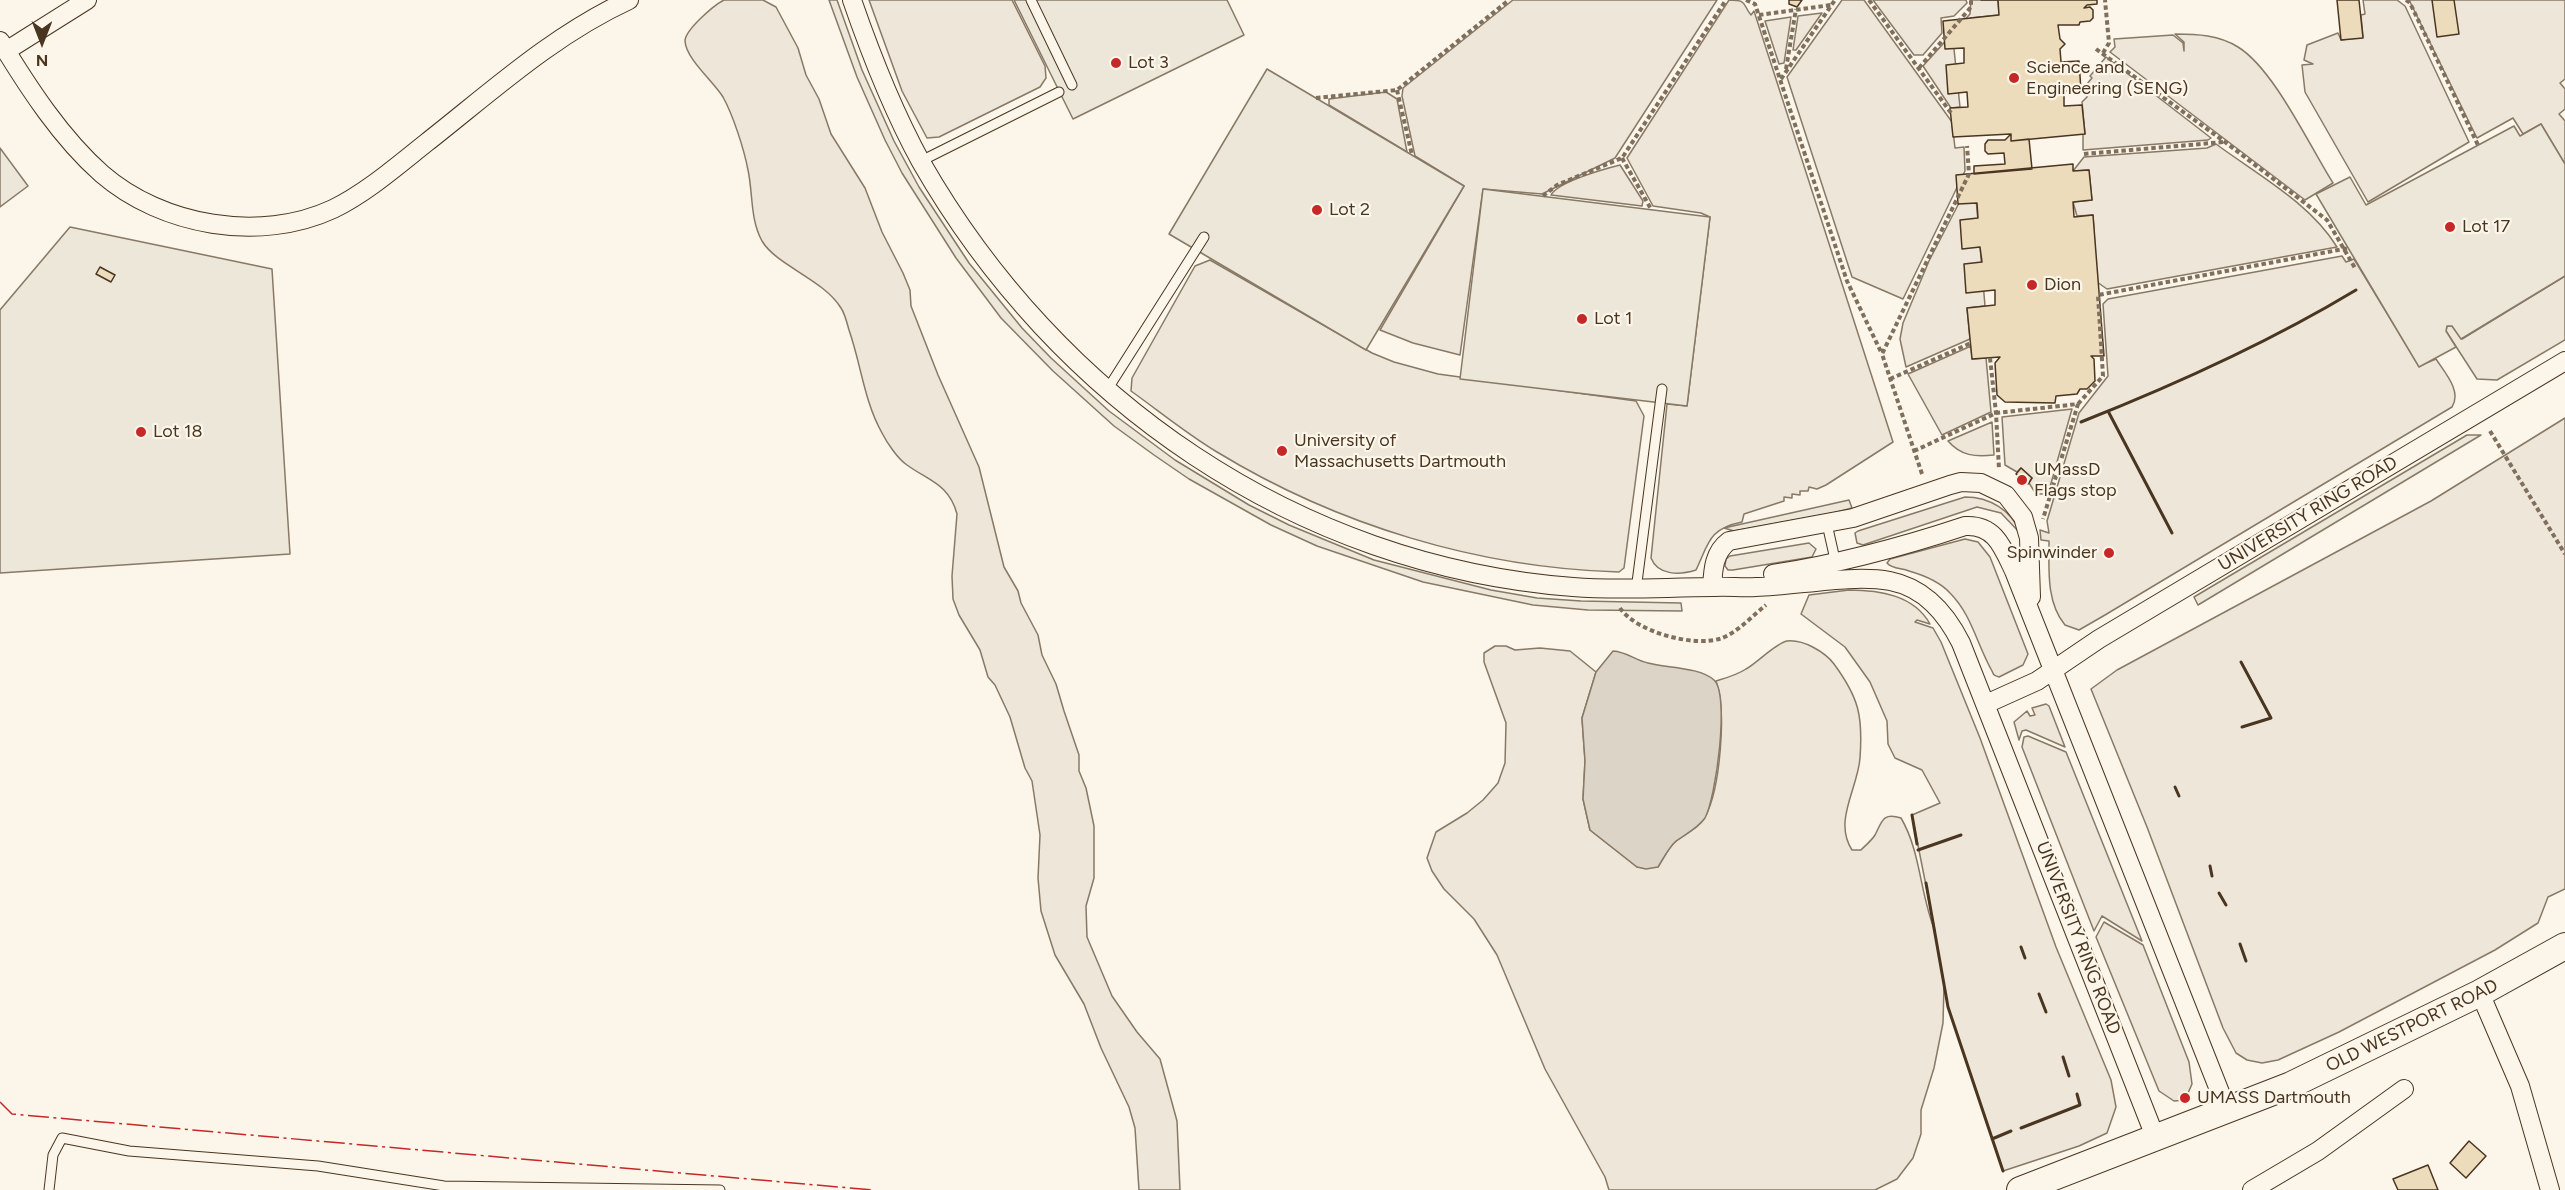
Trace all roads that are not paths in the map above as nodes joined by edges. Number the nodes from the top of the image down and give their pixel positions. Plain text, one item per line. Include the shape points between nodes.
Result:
1 (87, 0) edge
2 (629, 0) edge
3 (852, 0) edge
4 (1031, 0) edge
5 (2, 49) edge
6 (1072, 85) dead end
7 (1059, 92) dead end
8 (921, 161) junction
9 (1204, 237) dead end
10 (2565, 361) edge
11 (1662, 389) dead end
12 (1107, 390) junction
13 (1827, 524) junction
14 (1836, 561) junction
15 (1840, 581) junction
16 (1712, 586) junction
17 (1636, 590) junction
18 (2035, 623) junction
19 (2054, 671) junction
20 (1986, 704) junction
21 (2565, 946) edge
22 (2480, 993) junction
23 (2404, 1089) dead end
24 (2226, 1110) junction
25 (2156, 1138) junction
26 (49, 1190) edge
27 (720, 1190) edge
28 (2020, 1190) edge
29 (2252, 1190) edge
30 (2550, 1190) edge

1 - 5 street
2 - 5 street via 546,48 397,166 334,209 290,222 246,227 205,223 171,213 140,201 102,174 53,119
3 - 8 street, UNIVERSITY RING ROAD via 886,87
4 - 6 lane
7 - 8 lane
8 - 12 street, UNIVERSITY RING ROAD via 1000,280 1045,331
9 - 12 lane
10 - 19 street, UNIVERSITY RING ROAD via 2099,639
11 - 17 lane
12 - 17 street, UNIVERSITY RING ROAD via 1207,465 1271,501 1344,534 1396,553 1472,573 1537,584
13 - 14 lane
13 - 16 street via 1729,541 1715,560
13 - 18 street via 1961,482 1990,486 2013,501 2027,527
14 - 15 lane
14 - 16 street, UNIVERSITY RING ROAD
14 - 18 street, UNIVERSITY RING ROAD via 1965,526 1982,527 2002,544
15 - 16 street, UNIVERSITY RING ROAD
15 - 20 street, UNIVERSITY RING ROAD via 1887,581 1905,585 1928,599 1947,617 1956,633
16 - 17 street, UNIVERSITY RING ROAD
18 - 19 street, UNIVERSITY RING ROAD
19 - 20 street, UNIVERSITY RING ROAD
19 - 24 street, UNIVERSITY RING ROAD
20 - 25 street, UNIVERSITY RING ROAD
21 - 22 main road, OLD WESTPORT ROAD
22 - 24 main road, OLD WESTPORT ROAD via 2309,1077
22 - 30 street via 2520,1086
23 - 29 street via 2318,1151
24 - 25 main road, OLD WESTPORT ROAD
25 - 28 main road, OLD WESTPORT ROAD
26 - 27 lane via 53,1155 62,1137 129,1151 318,1166 444,1186

